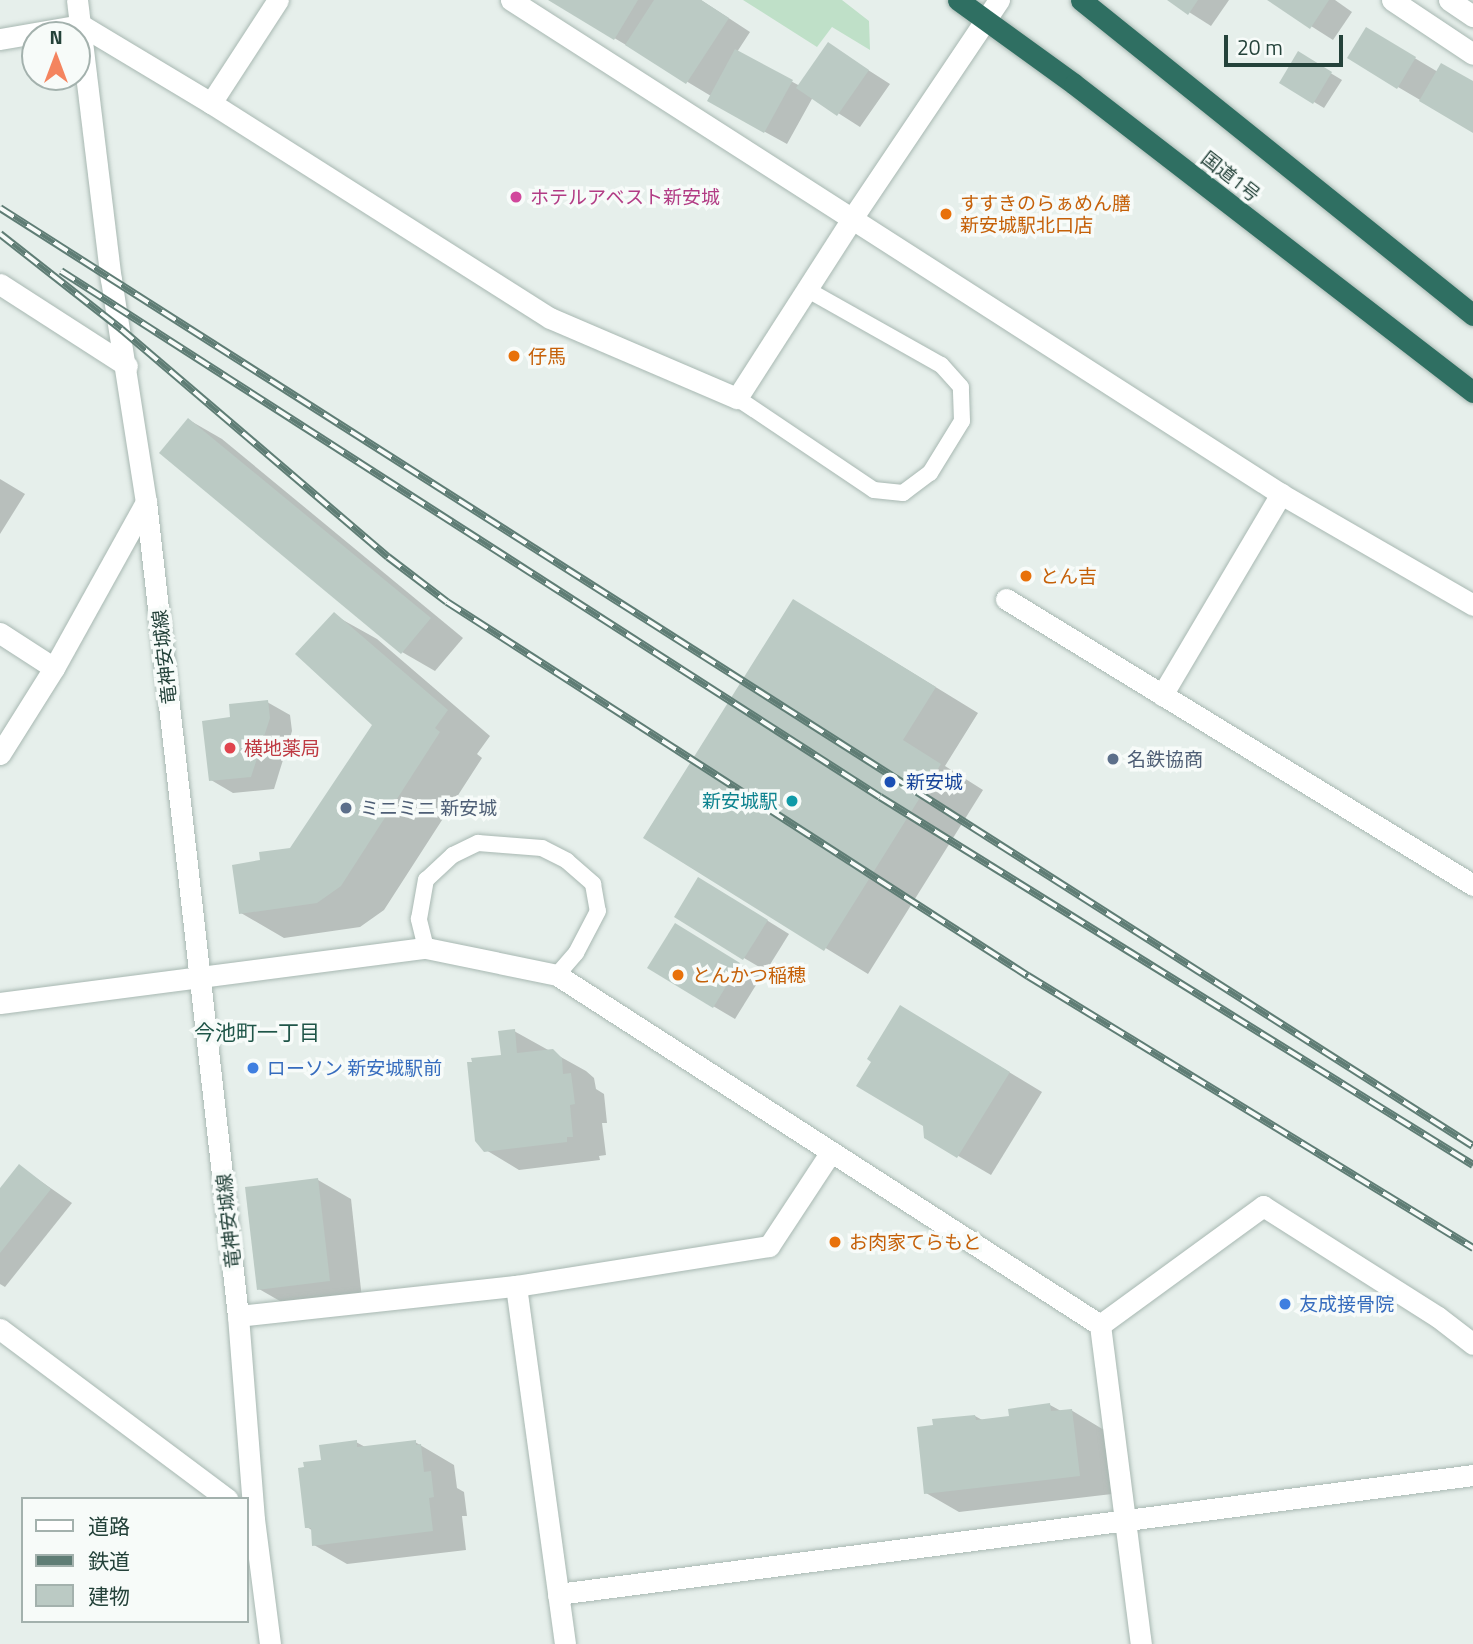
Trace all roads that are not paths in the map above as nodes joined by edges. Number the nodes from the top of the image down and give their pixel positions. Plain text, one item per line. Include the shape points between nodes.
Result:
1 (77, 0) edge
2 (278, 0) edge
3 (511, 0) edge
4 (958, 0) edge
5 (999, 0) edge
6 (1081, 0) edge
7 (1392, 0) edge
8 (1449, 0) edge
9 (1473, 16) edge
10 (80, 21) edge
11 (985, 21) junction
12 (91, 32) edge
13 (21, 35) edge
14 (0, 39) edge
15 (1473, 54) edge
16 (88, 91) edge
17 (211, 103) junction
18 (853, 217) junction
19 (0, 284) edge
20 (808, 290) junction
21 (1473, 315) edge
22 (127, 366) junction
23 (1473, 391) edge
24 (737, 398) junction
25 (1281, 494) junction
26 (146, 502) junction
27 (1006, 599) dead end
28 (1473, 605) edge
29 (0, 633) edge
30 (54, 668) junction
31 (1162, 695) junction
32 (0, 754) edge
33 (1473, 886) edge
34 (426, 948) junction
35 (557, 975) junction
36 (200, 978) junction
37 (0, 1003) edge
38 (830, 1153) junction
39 (516, 1286) junction
40 (238, 1316) junction
41 (1100, 1325) junction
42 (0, 1329) edge
43 (1473, 1343) edge
44 (1473, 1475) edge
45 (223, 1497) edge
46 (250, 1516) edge
47 (1125, 1520) junction
48 (558, 1594) junction
49 (270, 1644) edge
50 (565, 1644) edge
51 (1141, 1644) edge

1 - 10 street, 竜神安城線
2 - 17 street
3 - 18 street
4 - 11 highway, 国道1号
5 - 11 street
6 - 21 highway
7 - 15 street
8 - 9 street
11 - 18 street
11 - 23 highway, 国道1号 via 1074,84
12 - 17 street
13 - 14 street
16 - 22 street, 竜神安城線 via 111,279
17 - 24 street via 550,318
18 - 20 street
18 - 25 street
19 - 22 street
20 - 24 street
20 - 24 lane via 941,365 961,387 962,421 930,473 903,493 874,490
22 - 26 street, 竜神安城線
25 - 28 street
25 - 31 street
26 - 30 street
26 - 36 street, 竜神安城線
27 - 31 street
29 - 30 street
30 - 32 street
31 - 33 street
34 - 35 street
34 - 35 lane via 419,919 426,880 453,855 478,843 542,848 593,884 598,911 576,953
34 - 36 street
35 - 38 street
36 - 37 street
36 - 40 street, 竜神安城線
38 - 39 street via 769,1246
38 - 41 street
39 - 40 street
39 - 48 street
40 - 46 street, 竜神安城線
41 - 43 street via 1264,1206
41 - 47 street
42 - 45 street
44 - 47 street
46 - 49 street, 竜神安城線
47 - 48 street
47 - 51 street
48 - 50 street

